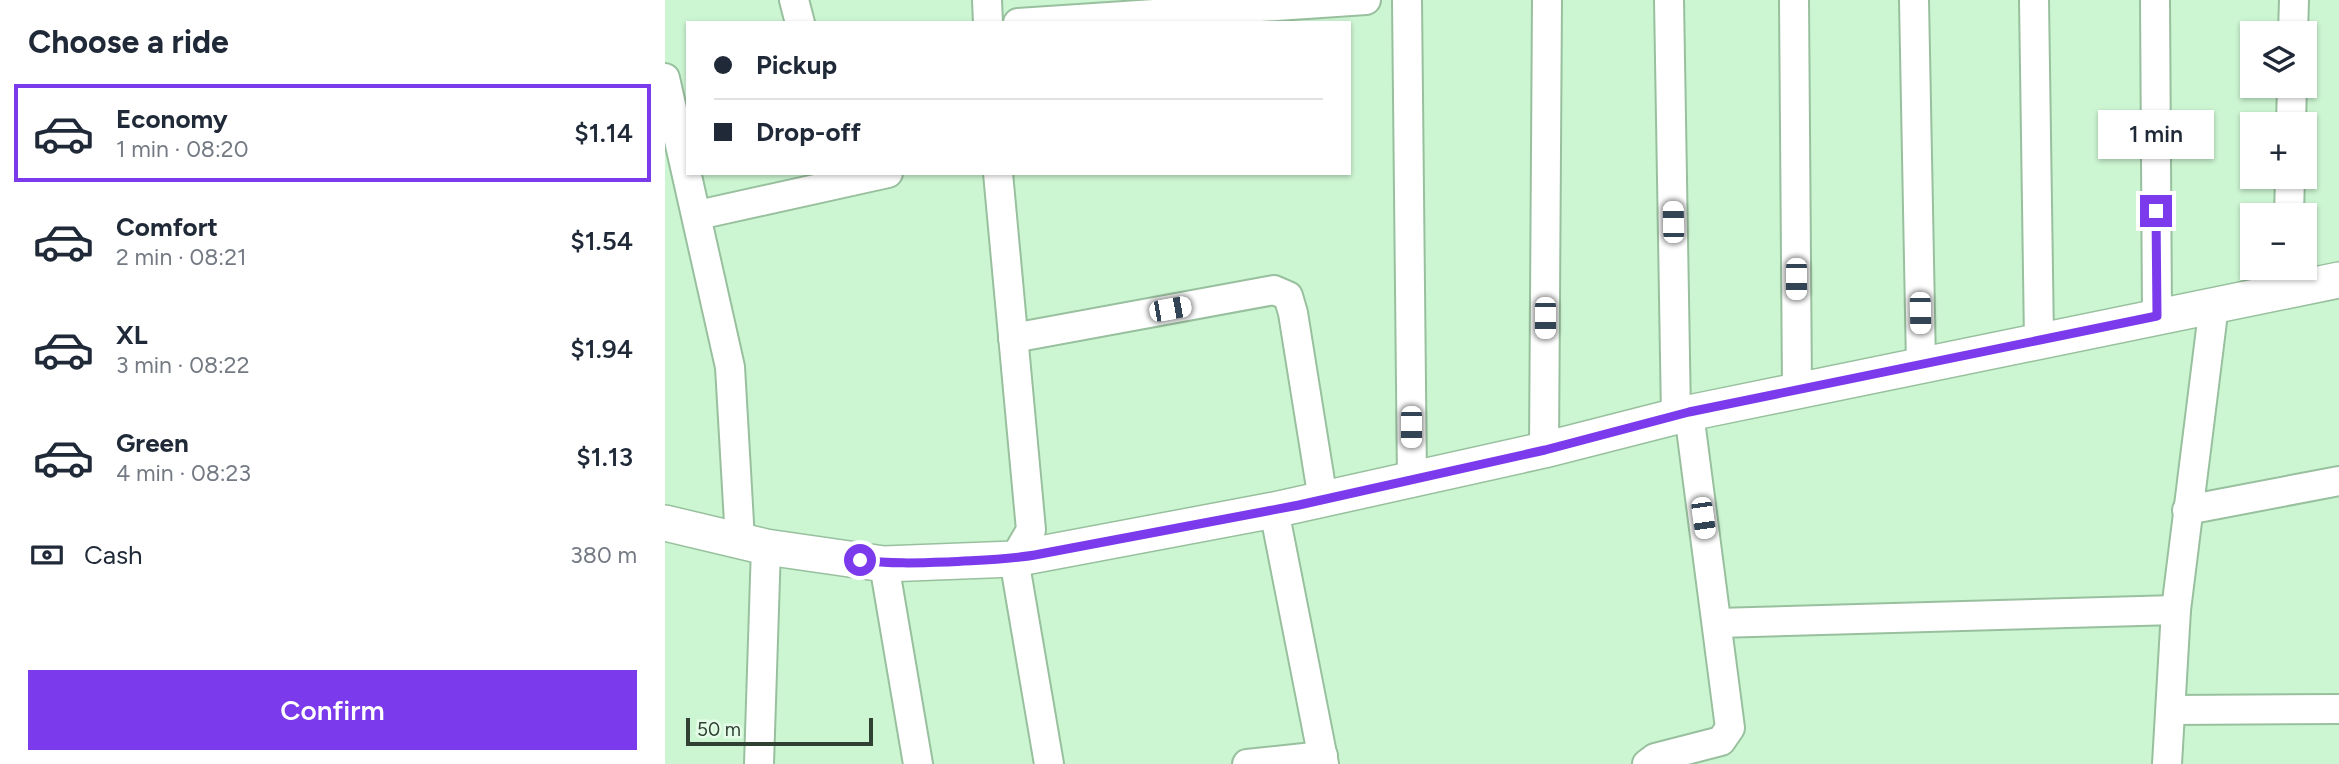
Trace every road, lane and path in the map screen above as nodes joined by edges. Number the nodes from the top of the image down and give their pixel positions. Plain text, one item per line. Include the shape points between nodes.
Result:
1 (794, 0) edge
2 (987, 0) edge
3 (1366, 0) edge
4 (1407, 0) edge
5 (1547, 0) edge
6 (1669, 0) edge
7 (1794, 0) edge
8 (1914, 0) edge
9 (2034, 0) edge
10 (2155, 0) edge
11 (2294, 0) edge
12 (799, 21) edge
13 (988, 21) edge
14 (1047, 21) edge
15 (2293, 21) edge
16 (686, 72) edge
17 (665, 77) edge
18 (686, 165) edge
19 (688, 175) edge
20 (879, 175) edge
21 (998, 175) edge
22 (698, 215) junction
23 (2285, 280) edge
24 (2317, 280) edge
25 (2339, 280) edge
26 (2214, 305) junction
27 (2157, 316) junction
28 (1013, 338) junction
29 (2039, 341) junction
30 (1921, 365) junction
31 (1797, 390) junction
32 (1683, 414) junction
33 (1545, 450) junction
34 (1412, 480) junction
35 (2339, 481) edge
36 (1323, 500) junction
37 (1274, 510) junction
38 (2187, 510) junction
39 (665, 523) edge
40 (753, 543) junction
41 (1014, 559) junction
42 (884, 564) junction
43 (2176, 610) junction
44 (1717, 623) junction
45 (2339, 709) edge
46 (2171, 710) junction
47 (1323, 760) edge
48 (759, 764) edge
49 (918, 764) edge
50 (1049, 764) edge
51 (1247, 764) edge
52 (1647, 764) edge
53 (2167, 764) edge

1 - 12 street
2 - 13 street
3 - 14 street
4 - 34 street
5 - 33 street
6 - 32 street
7 - 31 street
8 - 30 street
9 - 29 street
10 - 27 street
11 - 15 street
16 - 17 street
17 - 18 street
19 - 22 street
20 - 22 street
21 - 28 street
22 - 40 street via 730,367
23 - 26 street
24 - 25 street
26 - 27 street
26 - 38 street
27 - 29 street
28 - 36 street via 1274,290 1288,296
28 - 41 street via 1031,530
29 - 30 street
30 - 31 street
31 - 32 street
32 - 33 street
32 - 44 street
33 - 34 street
34 - 36 street
35 - 38 street
36 - 37 street
37 - 41 street
37 - 47 street
38 - 43 street
39 - 40 street
40 - 42 street
40 - 48 street
41 - 42 street
41 - 50 street
42 - 49 street
43 - 44 street
43 - 46 street
44 - 52 street via 1730,728 1721,741
45 - 46 street
46 - 53 street
47 - 51 street

